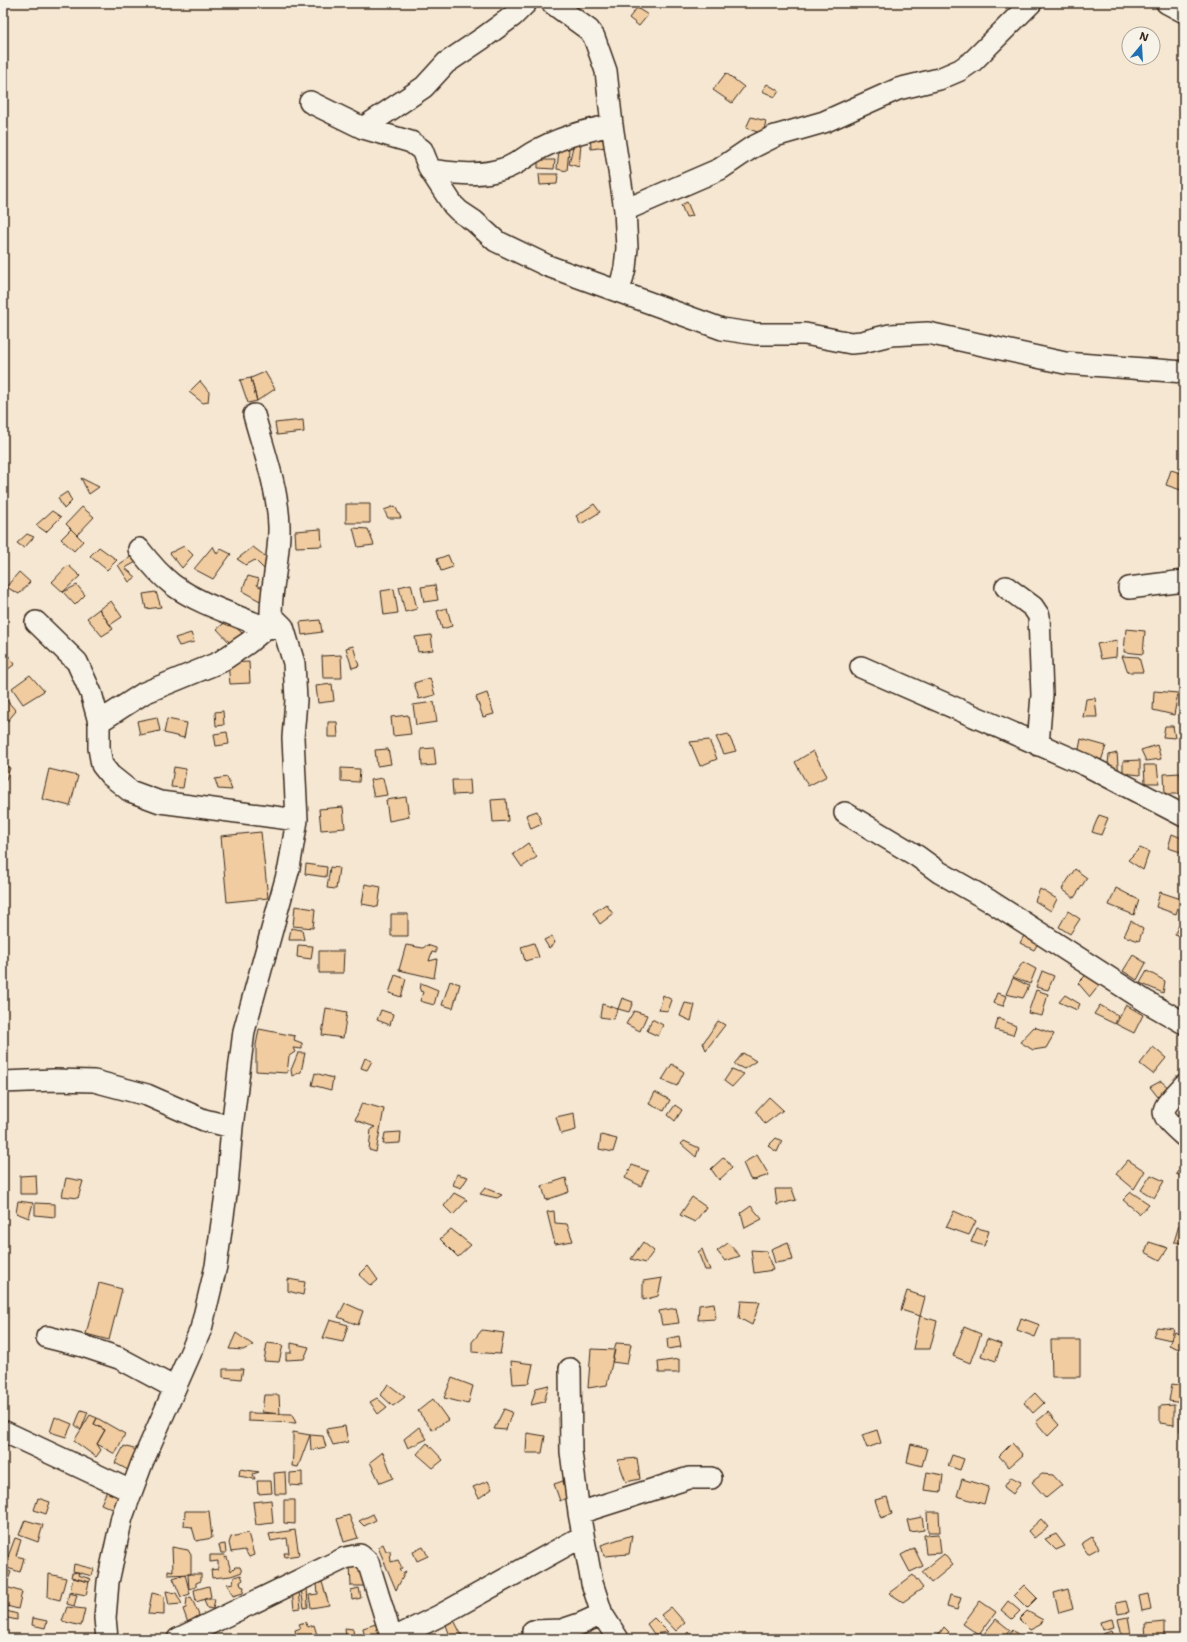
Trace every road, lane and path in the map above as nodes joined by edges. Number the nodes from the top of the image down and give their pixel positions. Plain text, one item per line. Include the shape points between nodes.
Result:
1 (526, 3) edge
2 (1031, 3) edge
3 (1167, 3) edge
4 (555, 4) edge
5 (1184, 12) edge
6 (310, 102) dead end
7 (612, 125) junction
8 (363, 128) junction
9 (430, 170) junction
10 (625, 210) junction
11 (619, 291) junction
12 (1184, 372) edge
13 (254, 415) dead end
14 (139, 549) dead end
15 (1184, 581) edge
16 (1006, 587) dead end
17 (1129, 588) dead end
18 (36, 622) dead end
19 (274, 627) junction
20 (861, 667) dead end
21 (99, 722) junction
22 (1038, 745) junction
23 (845, 813) dead end
24 (1184, 816) edge
25 (297, 820) junction
26 (1184, 1023) edge
27 (3, 1082) edge
28 (1184, 1085) edge
29 (232, 1127) junction
30 (1184, 1136) edge
31 (47, 1337) dead end
32 (570, 1369) dead end
33 (175, 1388) junction
34 (5, 1432) dead end
35 (711, 1478) dead end
36 (132, 1492) junction
37 (579, 1513) junction
38 (583, 1536) junction
39 (602, 1614) junction
40 (533, 1632) dead end
41 (107, 1639) edge
42 (178, 1639) edge
43 (392, 1639) edge
44 (618, 1639) edge

1 - 8 street via 484,38 446,63 424,87
2 - 10 street via 973,61 960,70 939,79 898,89 824,122 775,136 751,148 720,169
3 - 5 street
4 - 7 street via 589,30 594,37 606,71
6 - 8 street
7 - 9 street via 568,136 532,153 517,164 487,173 466,175
7 - 10 street
8 - 9 street via 411,142 422,150
9 - 11 street via 453,205 496,241 548,266
10 - 11 street via 627,248
11 - 12 street via 722,329 756,334 805,334 851,344 890,335 928,333 1065,363
13 - 19 street via 274,489 279,525 279,555 271,597
14 - 19 street via 173,585 195,598
15 - 17 street
16 - 22 street via 1033,608 1039,616 1042,694
18 - 21 street via 77,662 91,693
19 - 21 street via 220,662 144,693
19 - 25 street via 294,663 296,700 293,738
20 - 22 street
21 - 25 street via 102,765 130,791 160,802
22 - 24 street via 1086,766
23 - 26 street
25 - 29 street via 289,868 244,1031
27 - 29 street via 94,1081 147,1095 204,1120
28 - 30 street via 1165,1106 1163,1113 1166,1120
29 - 33 street via 216,1266 201,1329
31 - 33 street via 119,1358
32 - 37 street via 571,1452
33 - 36 street
34 - 36 street
35 - 37 street via 689,1478
36 - 41 street via 122,1517 108,1582 105,1618
37 - 38 street
38 - 39 street via 592,1583
38 - 43 street via 439,1616
39 - 40 street via 562,1630
39 - 44 street
42 - 43 street via 345,1558 360,1555 368,1562

